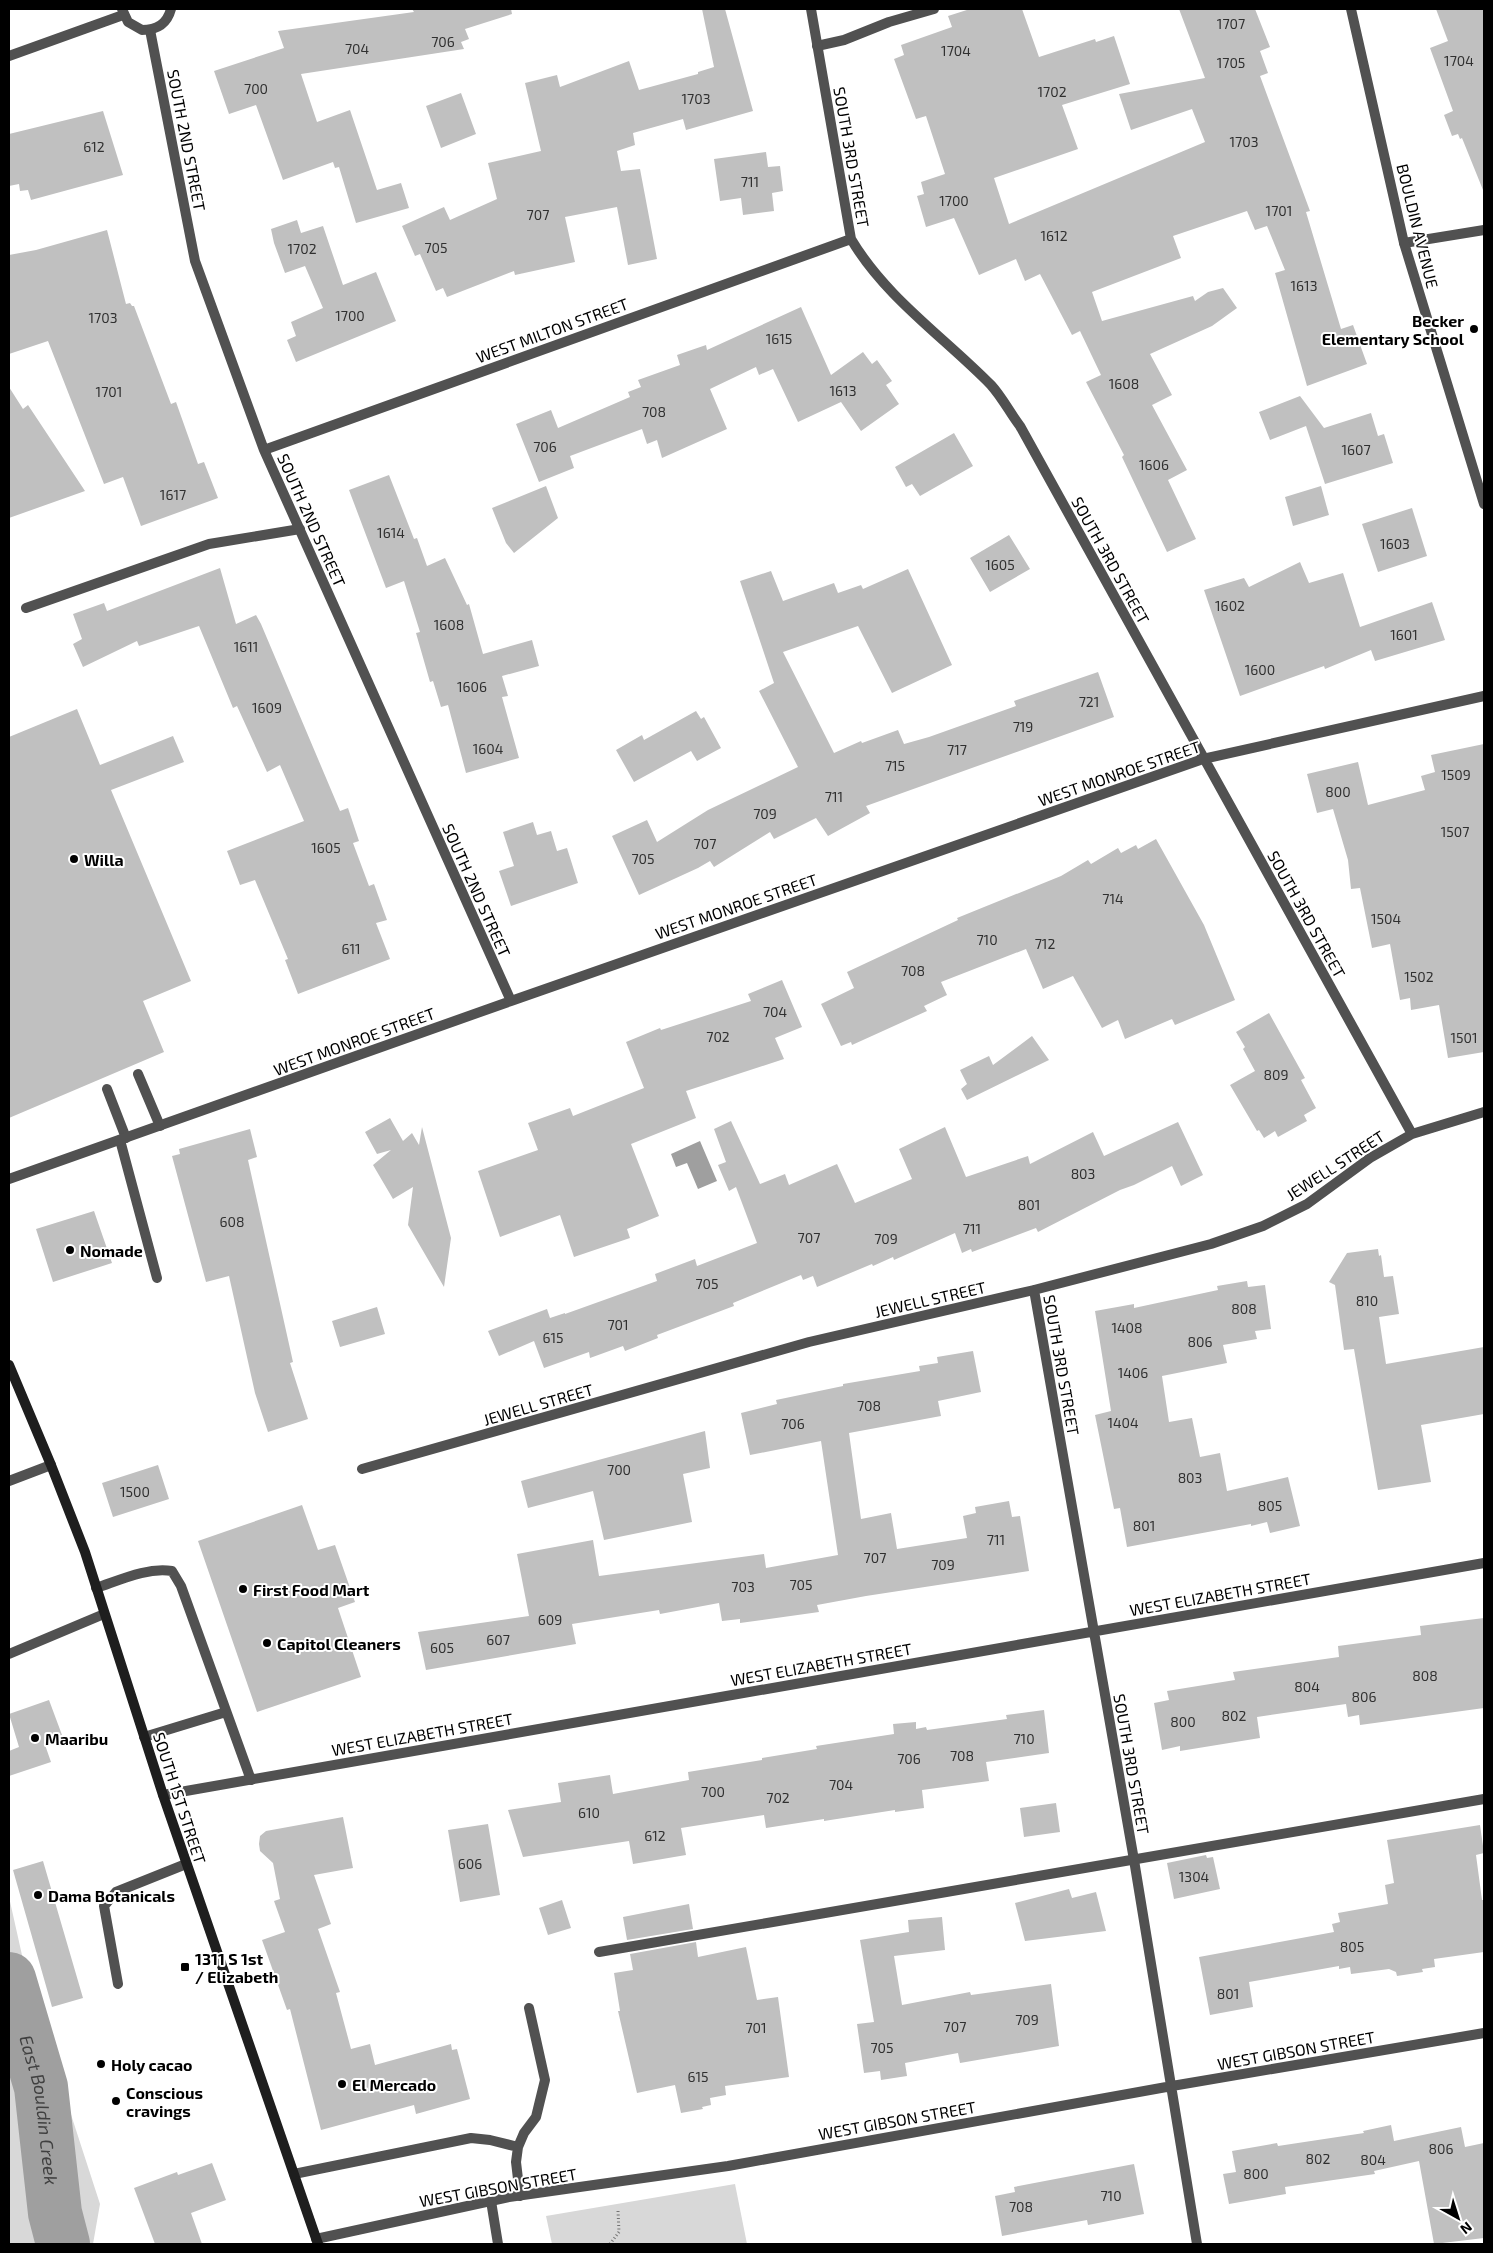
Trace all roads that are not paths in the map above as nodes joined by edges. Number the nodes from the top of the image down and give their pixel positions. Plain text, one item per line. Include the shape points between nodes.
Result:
1 (171, 9) edge
2 (811, 9) edge
3 (934, 9) edge
4 (1351, 9) edge
5 (122, 12) edge
6 (150, 30) junction
7 (817, 46) junction
8 (9, 56) edge
9 (1484, 230) edge
10 (851, 240) junction
11 (1404, 244) junction
12 (264, 450) junction
13 (1484, 504) edge
14 (300, 529) junction
15 (26, 608) dead end
16 (1484, 696) edge
17 (1203, 758) junction
18 (511, 1001) junction
19 (138, 1074) dead end
20 (108, 1089) dead end
21 (1484, 1112) edge
22 (160, 1126) junction
23 (1412, 1134) junction
24 (123, 1139) junction
25 (9, 1180) edge
26 (157, 1278) dead end
27 (1034, 1290) junction
28 (9, 1364) edge
29 (51, 1465) junction
30 (362, 1469) dead end
31 (9, 1481) edge
32 (1484, 1563) edge
33 (96, 1588) junction
34 (104, 1614) junction
35 (1094, 1631) junction
36 (9, 1654) edge
37 (226, 1712) junction
38 (144, 1737) junction
39 (251, 1780) junction
40 (163, 1795) junction
41 (1484, 1799) edge
42 (1134, 1860) junction
43 (186, 1864) junction
44 (599, 1952) dead end
45 (118, 1984) dead end
46 (529, 2008) dead end
47 (1484, 2033) edge
48 (1172, 2086) junction
49 (518, 2148) junction
50 (294, 2174) junction
51 (520, 2196) junction
52 (491, 2201) junction
53 (317, 2242) edge
54 (498, 2244) edge
55 (1197, 2244) edge

1 - 6 street via 165,22
2 - 7 street, SOUTH 3RD STREET
3 - 7 street
4 - 11 street, BOULDIN AVENUE
5 - 6 street via 134,27
5 - 8 street
6 - 12 street, SOUTH 2ND STREET via 195,262
7 - 10 street, SOUTH 3RD STREET
9 - 11 street
10 - 12 street, WEST MILTON STREET
10 - 17 street, SOUTH 3RD STREET via 866,264 886,286 992,387 1020,426
11 - 13 street, BOULDIN AVENUE
12 - 14 street, SOUTH 2ND STREET
14 - 15 street via 209,544
14 - 18 street, SOUTH 2ND STREET
16 - 17 street, WEST MONROE STREET
17 - 18 street, WEST MONROE STREET
17 - 23 street, SOUTH 3RD STREET
18 - 22 street, WEST MONROE STREET
19 - 22 street
20 - 24 street
21 - 23 street, JEWELL STREET
22 - 24 street, WEST MONROE STREET
23 - 27 street, JEWELL STREET via 1370,1158 1307,1204 1263,1226 1211,1244
24 - 25 street, WEST MONROE STREET
24 - 26 street
27 - 30 street, JEWELL STREET via 809,1342
27 - 35 street, SOUTH 3RD STREET
28 - 29 main road, SOUTH 1ST STREET
29 - 31 street
29 - 33 main road, SOUTH 1ST STREET
32 - 35 street, WEST ELIZABETH STREET
33 - 34 main road, SOUTH 1ST STREET
33 - 37 street via 160,1569 172,1572 181,1586
34 - 36 street
34 - 38 main road, SOUTH 1ST STREET
35 - 39 street, WEST ELIZABETH STREET
35 - 42 street, SOUTH 3RD STREET
37 - 38 street
37 - 39 street
38 - 40 main road, SOUTH 1ST STREET
39 - 40 street, WEST ELIZABETH STREET
40 - 43 main road, SOUTH 1ST STREET
41 - 42 street
42 - 44 street
42 - 48 street, SOUTH 3RD STREET
43 - 45 street via 116,1892 104,1906
43 - 50 main road, SOUTH 1ST STREET
46 - 49 street via 545,2080 536,2117
47 - 48 street, WEST GIBSON STREET
48 - 51 street, WEST GIBSON STREET via 728,2166
48 - 55 street, SOUTH 3RD STREET
49 - 50 street via 471,2138
49 - 51 street via 516,2162
50 - 53 main road, SOUTH 1ST STREET
51 - 52 street, WEST GIBSON STREET
52 - 53 street, WEST GIBSON STREET
52 - 54 street

